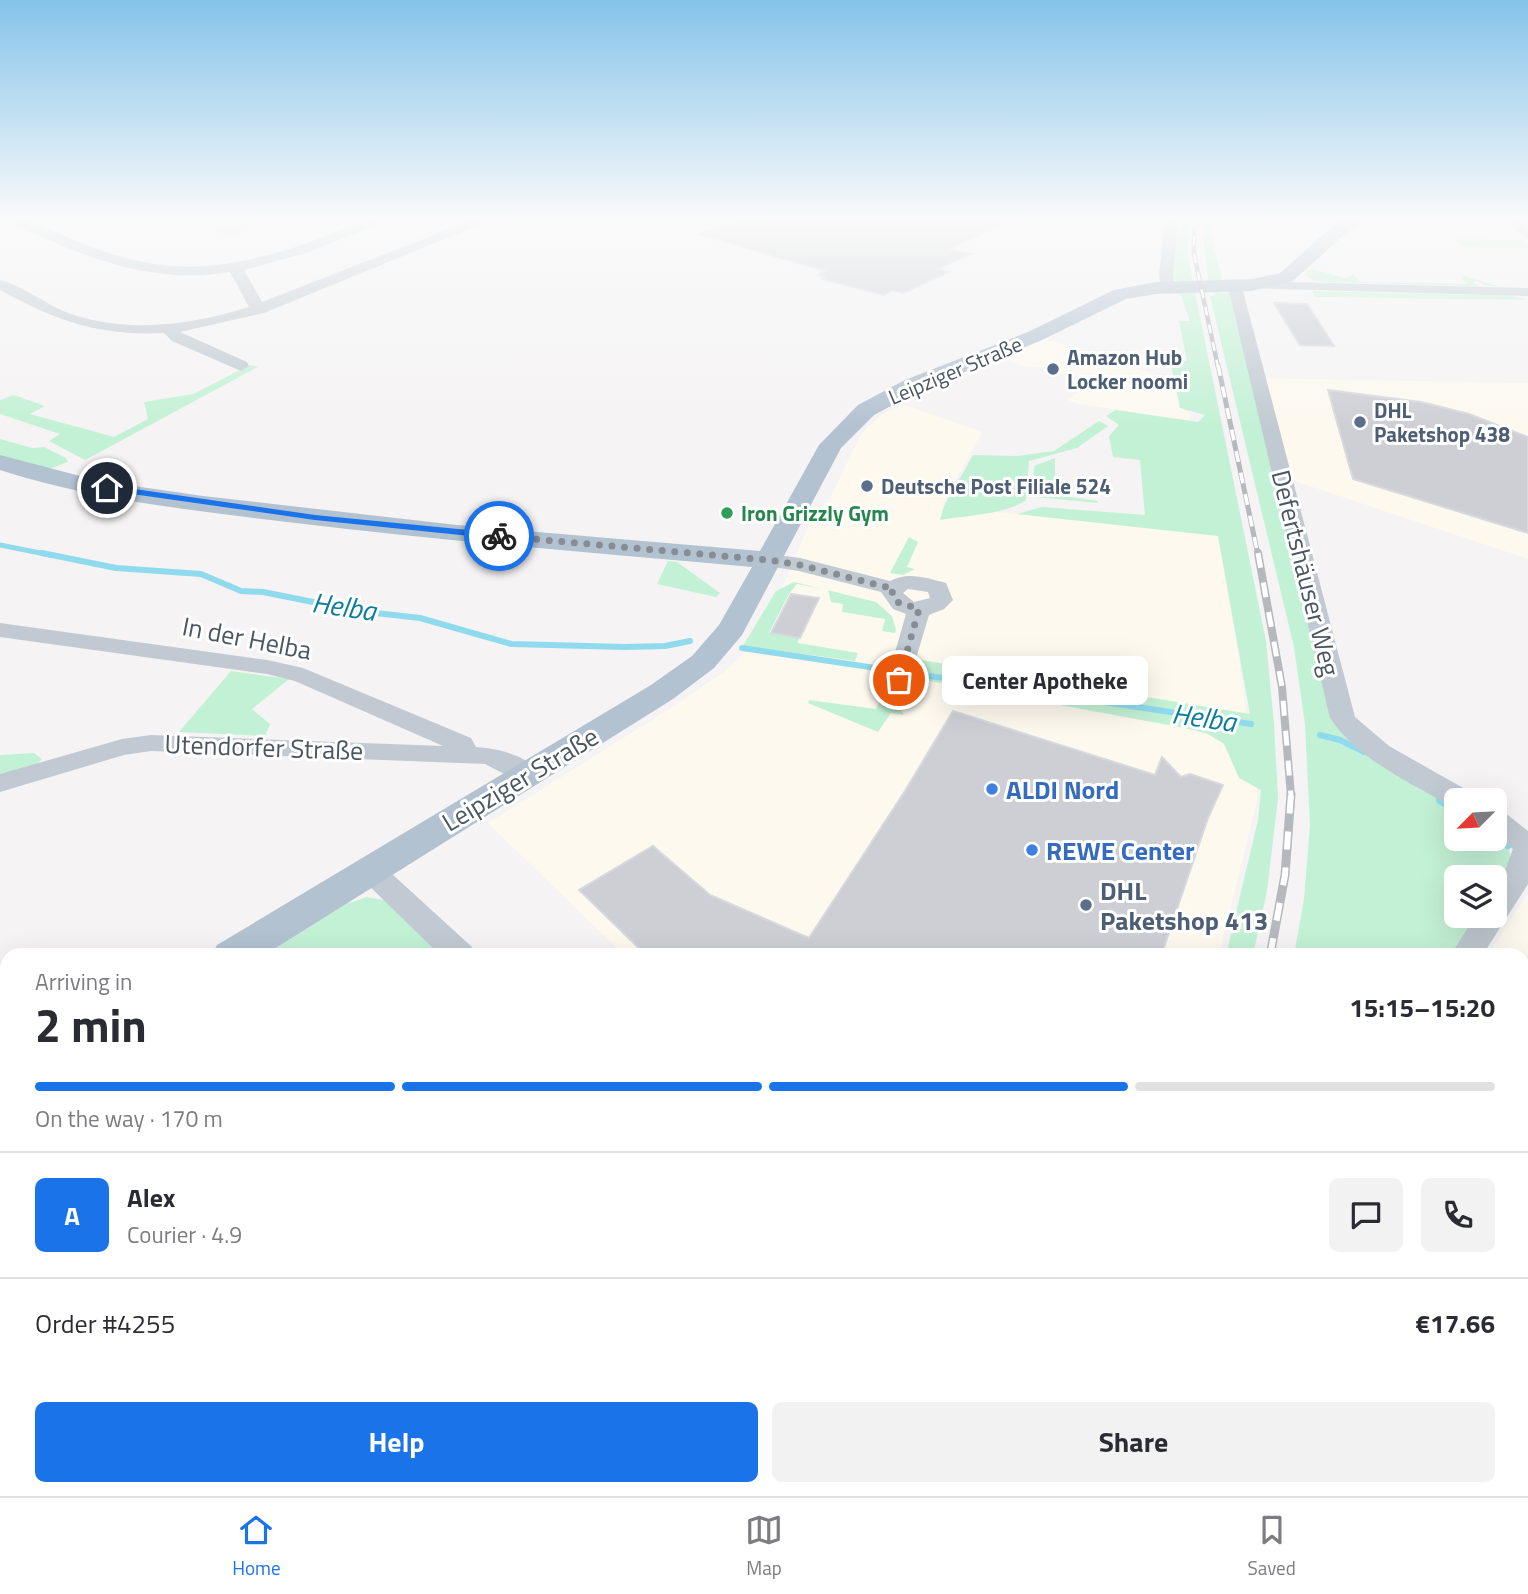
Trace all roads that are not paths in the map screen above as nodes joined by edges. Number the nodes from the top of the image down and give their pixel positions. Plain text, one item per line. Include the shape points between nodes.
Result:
1 (8, 288) edge
2 (246, 288) edge
3 (315, 288) edge
4 (1168, 288) joint
5 (1175, 288) edge
6 (1244, 288) edge
7 (1365, 288) edge
8 (1374, 288) edge
9 (1377, 288) junction
10 (1528, 292) edge
11 (259, 310) junction
12 (171, 329) junction
13 (241, 366) dead end
14 (0, 462) edge
15 (768, 560) junction
16 (0, 630) edge
17 (901, 670) dead end
18 (464, 754) junction
19 (528, 775) junction
20 (0, 783) edge
21 (1444, 789) edge
22 (1507, 833) edge
23 (1526, 853) edge
24 (370, 870) junction
25 (1507, 892) edge
26 (1483, 928) edge
27 (244, 948) edge
28 (453, 948) edge
29 (1470, 948) edge

1 - 12 street via 78,320
2 - 11 street
3 - 11 street
4 - 5 main road, Leipziger Straße
4 - 15 main road, Leipziger Straße via 1113,298 866,410 835,439
6 - 21 street, Defertshäuser Weg via 1343,718 1367,742
7 - 9 street
8 - 9 street
9 - 10 street
11 - 12 street via 210,325
12 - 13 street via 178,338
14 - 15 main road via 89,485 218,506
15 - 17 street via 894,589 897,602 919,609
15 - 19 main road, Leipziger Straße via 732,629 703,662
16 - 18 street, In der Helba via 303,675 462,744
18 - 19 street, Utendorfer Straße via 488,756
18 - 20 street, Utendorfer Straße via 151,743 122,747
19 - 24 main road, Leipziger Straße
22 - 23 street
23 - 25 street
24 - 27 main road, Leipziger Straße
24 - 28 street
26 - 29 street

